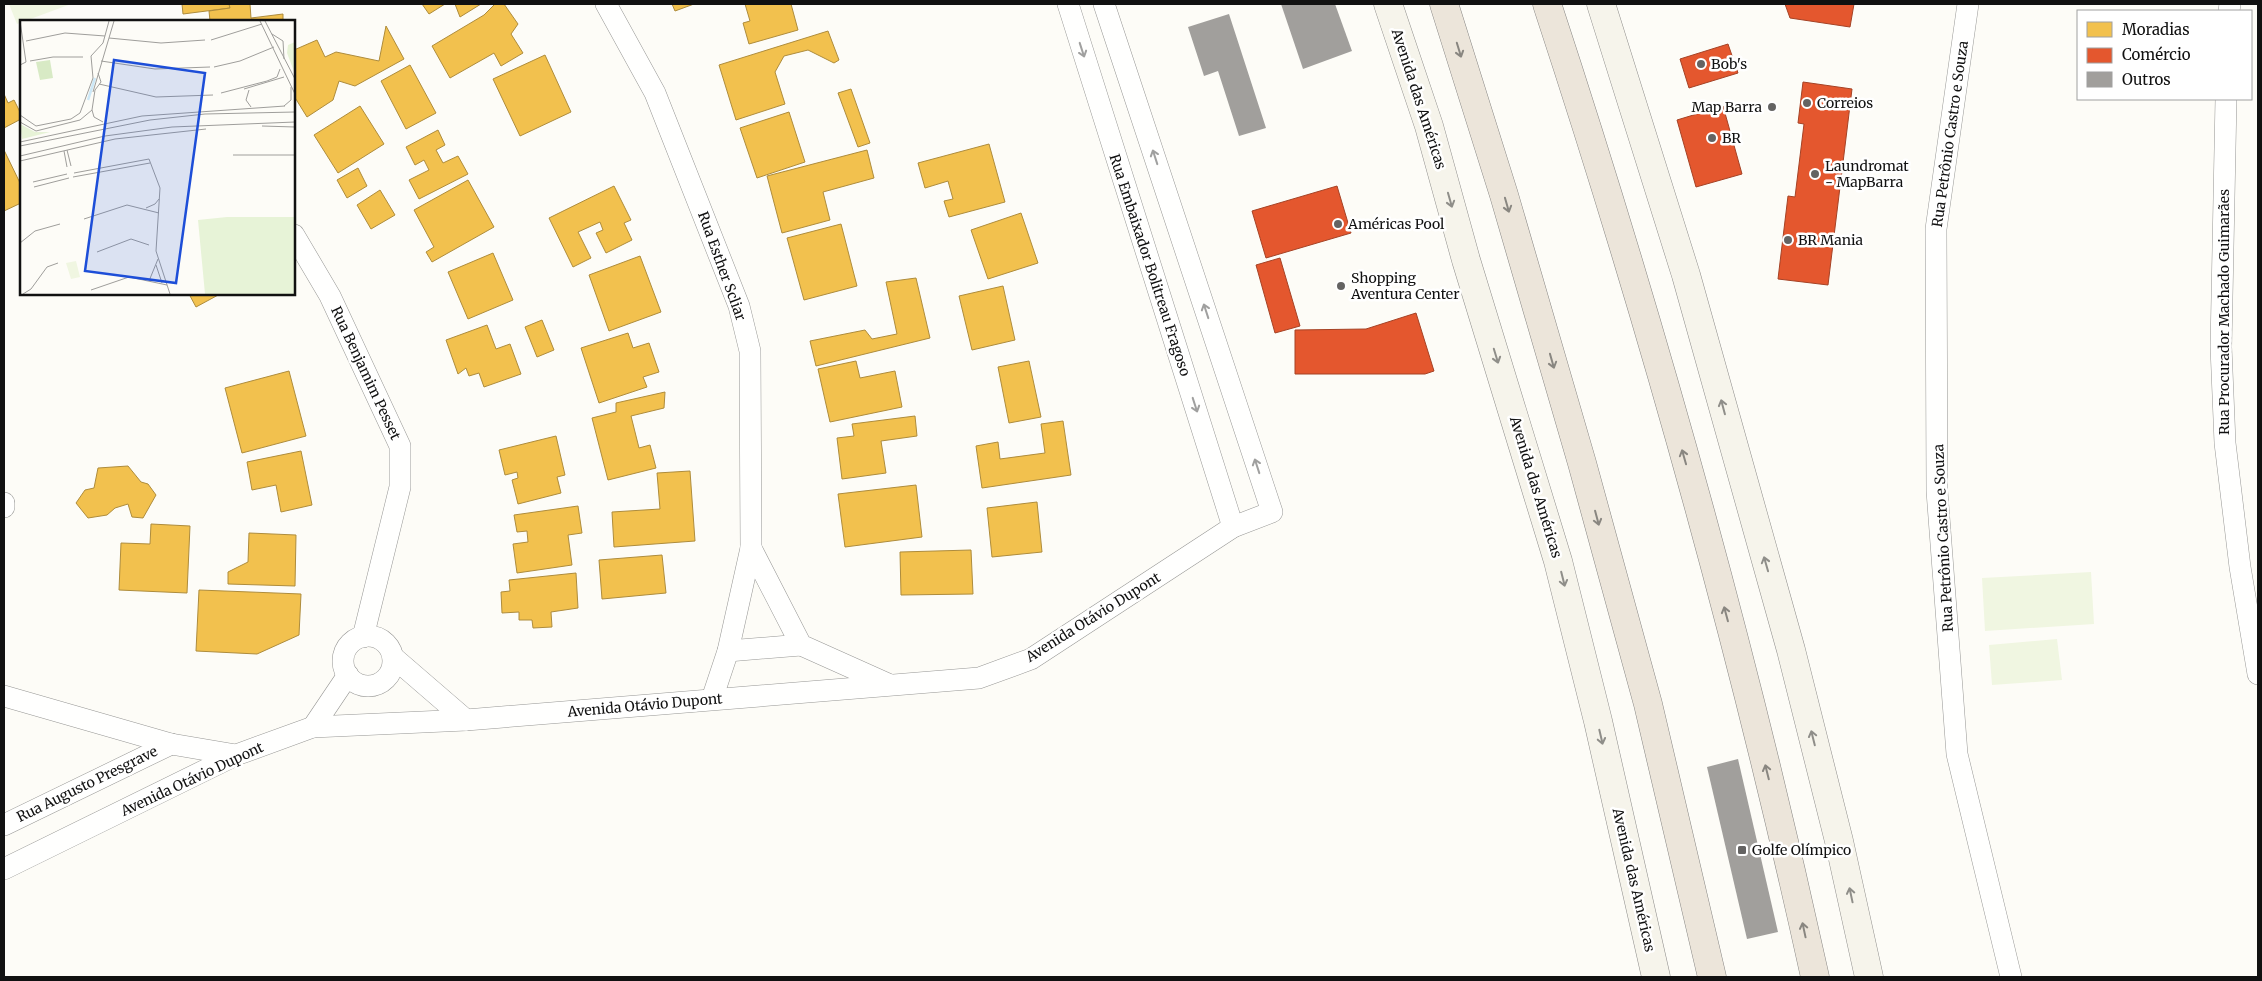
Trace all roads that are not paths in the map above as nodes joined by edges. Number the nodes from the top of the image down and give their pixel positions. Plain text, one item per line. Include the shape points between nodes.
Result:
1 (606, 4) edge
2 (1068, 4) edge
3 (1104, 4) edge
4 (1388, 4) edge
5 (1444, 4) edge
6 (1547, 4) edge
7 (1601, 4) edge
8 (1968, 4) edge
9 (2226, 100) edge
10 (295, 237) edge
11 (4, 503) edge
12 (4, 508) edge
13 (1233, 527) junction
14 (751, 548) junction
15 (363, 637) junction
16 (801, 644) junction
17 (728, 651) junction
18 (393, 657) junction
19 (2258, 674) edge
20 (348, 676) junction
21 (891, 686) junction
22 (4, 696) edge
23 (712, 700) junction
24 (466, 720) junction
25 (312, 726) junction
26 (171, 744) junction
27 (236, 756) junction
28 (4, 825) edge
29 (4, 869) edge
30 (1656, 977) edge
31 (1712, 977) edge
32 (1815, 977) edge
33 (1869, 977) edge
34 (2010, 977) edge

1 - 14 street, Rua Esther Scliar via 655,93 739,306 750,351
2 -> 13 street, Rua Embaixador Bolitreau Fragoso
13 -> 3 street, Avenida Otávio Dupont via 1272,512
4 -> 30 main road, Avenida das Américas via 1429,126 1466,260 1558,562
5 -> 31 highway via 1504,195 1648,704
32 -> 6 highway via 1786,845 1685,459
33 -> 7 main road via 1791,650 1686,275
8 - 34 street, Rua Petrônio Castro e Souza via 1936,229 1937,491 1958,754
9 - 19 street, Rua Procurador Machado Guimarães via 2221,347 2225,443 2240,567
10 - 15 street, Rua Benjamim Pesset via 330,296 400,446 400,487
11 - 12 street
13 - 21 street, Avenida Otávio Dupont via 1031,659 979,678
14 - 16 street, Rua Esther Scliar
14 - 17 street, Rua Esther Scliar
15 - 18 street via 371,636 385,643
15 - 20 street via 349,645 345,652 344,668
16 - 17 street
16 - 21 street
17 - 23 street, Rua Esther Scliar
18 - 20 street via 390,674 378,685 361,685
18 - 24 street
20 - 25 street
21 - 23 street, Avenida Otávio Dupont
22 - 26 street, Rua Augusto Presgrave
23 - 24 street, Avenida Otávio Dupont
24 - 25 street, Avenida Otávio Dupont
25 - 27 street, Avenida Otávio Dupont
26 - 27 street, Rua Augusto Presgrave
26 - 28 street, Rua Augusto Presgrave
27 - 29 street, Avenida Otávio Dupont

